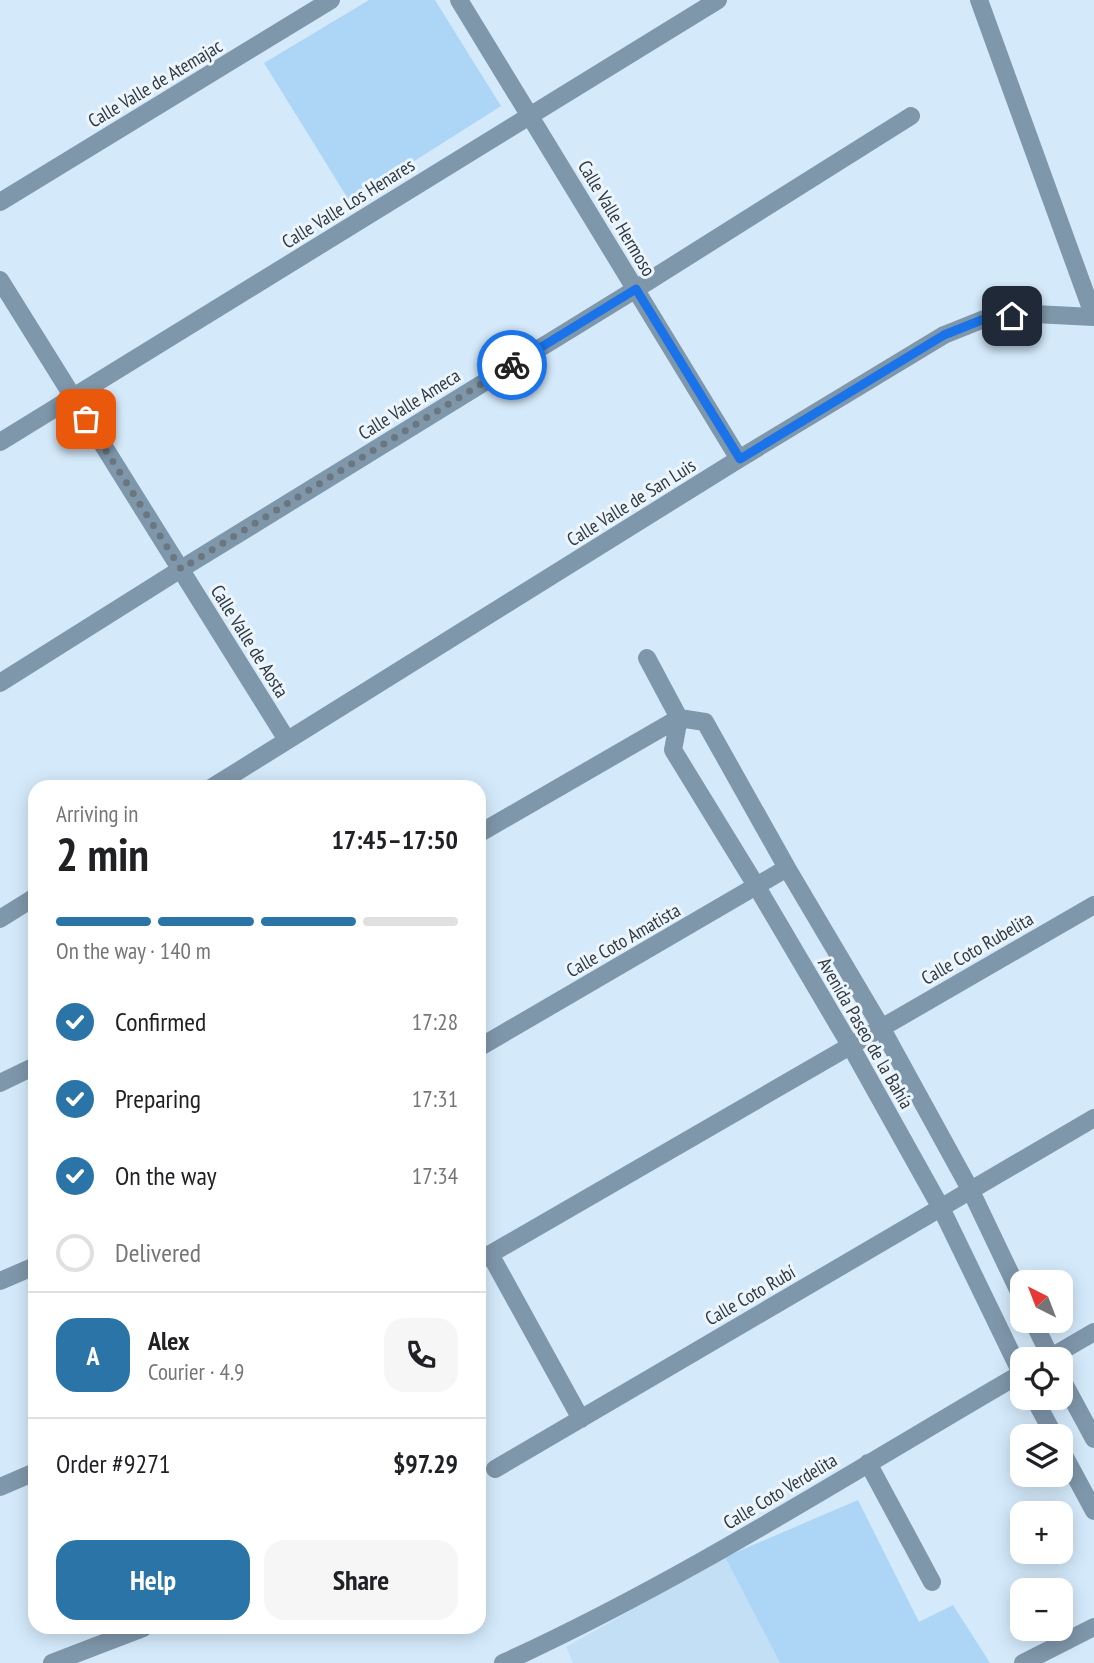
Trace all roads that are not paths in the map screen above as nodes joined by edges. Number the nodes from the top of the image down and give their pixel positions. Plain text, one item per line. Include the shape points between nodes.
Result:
1 (331, 0) edge
2 (459, 0) edge
3 (718, 0) edge
4 (979, 0) edge
5 (530, 115) junction
6 (911, 116) dead end
7 (0, 202) edge
8 (0, 280) edge
9 (636, 289) junction
10 (1094, 317) edge
11 (73, 397) junction
12 (0, 442) edge
13 (740, 459) junction
14 (181, 569) junction
15 (648, 658) dead end
16 (0, 683) edge
17 (679, 718) junction
18 (287, 740) junction
19 (224, 780) edge
20 (486, 830) edge
21 (787, 868) junction
22 (757, 887) junction
23 (28, 901) edge
24 (1094, 905) edge
25 (0, 919) edge
26 (881, 1027) junction
27 (486, 1044) edge
28 (850, 1045) junction
29 (28, 1069) edge
30 (0, 1083) edge
31 (1094, 1118) edge
32 (971, 1191) junction
33 (941, 1208) junction
34 (486, 1256) edge
35 (486, 1259) edge
36 (28, 1269) edge
37 (1010, 1273) edge
38 (0, 1281) edge
39 (1094, 1332) edge
40 (1070, 1347) edge
41 (1010, 1349) edge
42 (1010, 1381) edge
43 (1073, 1400) edge
44 (581, 1419) junction
45 (1094, 1439) edge
46 (868, 1463) junction
47 (495, 1469) dead end
48 (1073, 1472) edge
49 (28, 1475) edge
50 (0, 1487) edge
51 (1094, 1511) edge
52 (932, 1582) dead end
53 (1094, 1627) edge
54 (127, 1634) edge
55 (52, 1663) edge
56 (503, 1663) edge
57 (1023, 1663) edge

1 - 7 street, Calle Valle de Atemajac
2 - 5 street, Calle Valle Hermoso
3 - 5 street, Calle Valle Los Henares
4 - 10 street
5 - 9 street, Calle Valle Hermoso
5 - 11 street, Calle Valle Los Henares
6 - 9 street, Calle Valle Ameca
8 - 11 street, Calle Valle de Aosta
9 - 13 street, Calle Valle Hermoso
9 - 14 street, Calle Valle Ameca
10 - 13 street, Calle Valle de San Luis via 989,317 944,335
11 - 12 street, Calle Valle Los Henares
11 - 14 street, Calle Valle de Aosta
13 - 18 street, Calle Valle de San Luis
14 - 16 street, Calle Valle Ameca
14 - 18 street, Calle Valle de Aosta
15 - 17 street
17 - 20 street
17 - 21 street, Avenida Paseo de la Bahía via 705,723
17 - 22 street, Avenida Paseo de la Bahía via 673,750
18 - 19 street, Calle Valle de San Luis
21 - 22 street, Calle Coto Amatista
21 - 26 street, Avenida Paseo de la Bahía
22 - 27 street, Calle Coto Amatista
22 - 28 street, Avenida Paseo de la Bahía
23 - 25 street
24 - 26 street, Calle Coto Rubelita
26 - 28 street, Calle Coto Rubelita
26 - 32 street, Avenida Paseo de la Bahía
28 - 33 street, Avenida Paseo de la Bahía
28 - 34 street
29 - 30 street
31 - 32 street
32 - 33 street, Calle Coto Rubí
32 - 37 street, Avenida Paseo de la Bahía
33 - 41 street, Avenida Paseo de la Bahía
33 - 44 street, Calle Coto Rubí
35 - 44 street
36 - 38 street
39 - 40 street
42 - 46 street, Calle Coto Verdelita
43 - 45 street
44 - 47 street, Calle Coto Rubí
46 - 52 street
46 - 56 street, Calle Coto Verdelita via 722,1550
48 - 51 street
49 - 50 street
53 - 57 street
54 - 55 street

